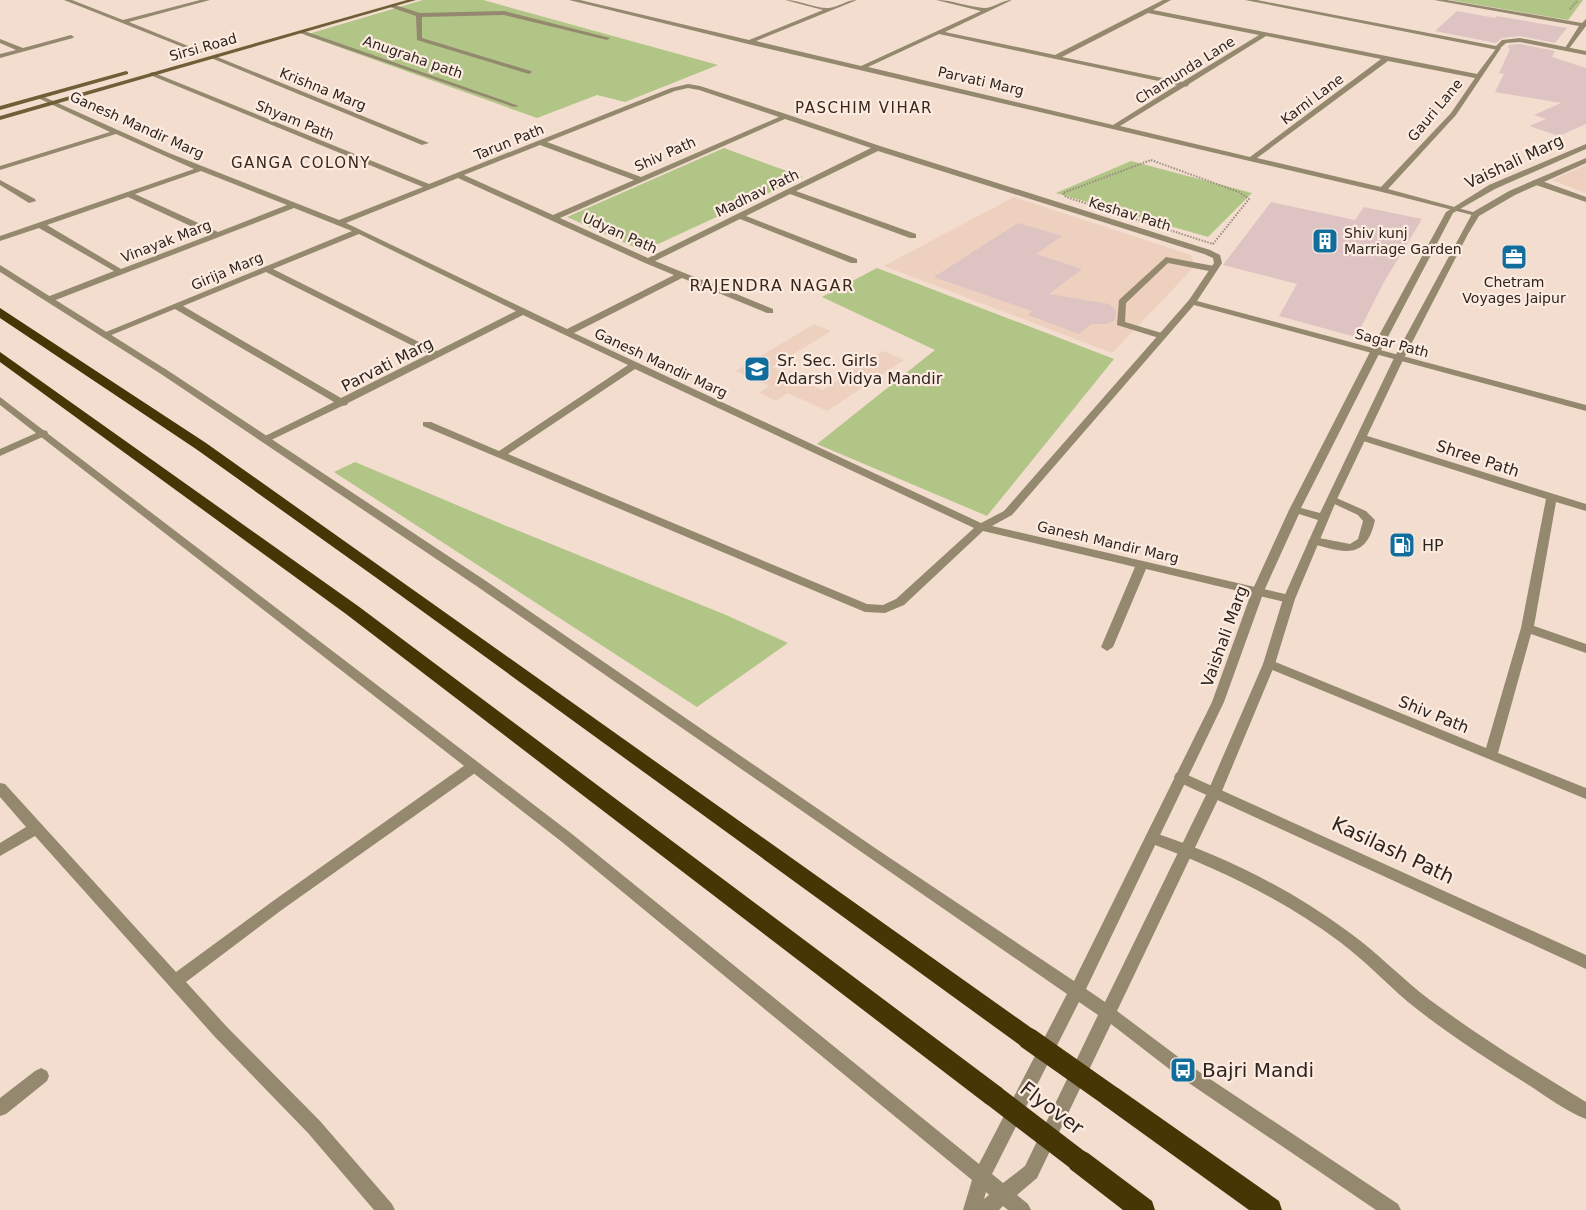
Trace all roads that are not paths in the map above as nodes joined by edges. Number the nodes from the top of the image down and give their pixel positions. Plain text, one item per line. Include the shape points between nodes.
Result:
1 (67, 0) edge
2 (207, 0) edge
3 (413, 0) edge
4 (572, 0) edge
5 (615, 0) edge
6 (789, 0) edge
7 (854, 0) edge
8 (939, 0) edge
9 (1009, 0) edge
10 (1168, 0) edge
11 (1248, 0) edge
12 (1437, 0) edge
13 (389, 3) edge
14 (598, 6) junction
15 (830, 10) junction
16 (987, 10) junction
17 (1148, 11) junction
18 (418, 15) junction
19 (121, 21) junction
20 (1585, 23) edge
21 (302, 32) junction
22 (937, 32) junction
23 (1265, 34) junction
24 (70, 37) dead end
25 (607, 38) dead end
26 (0, 41) edge
27 (747, 42) junction
28 (1498, 48) junction
29 (1568, 48) junction
30 (23, 50) junction
31 (200, 52) junction
32 (1586, 53) edge
33 (0, 56) edge
34 (213, 57) junction
35 (177, 58) dead end
36 (1055, 58) junction
37 (1386, 59) junction
38 (166, 62) dead end
39 (143, 68) dead end
40 (861, 68) junction
41 (132, 72) dead end
42 (529, 72) dead end
43 (152, 74) junction
44 (1480, 77) junction
45 (1186, 85) junction
46 (688, 86) joint
47 (40, 97) junction
48 (53, 103) junction
49 (516, 106) dead end
50 (0, 108) edge
51 (787, 116) junction
52 (0, 118) edge
53 (1116, 126) junction
54 (116, 132) junction
55 (425, 143) dead end
56 (542, 143) junction
57 (1586, 146) edge
58 (878, 148) junction
59 (1253, 158) junction
60 (1586, 160) edge
61 (0, 168) edge
62 (201, 169) junction
63 (459, 176) junction
64 (641, 180) junction
65 (0, 182) edge
66 (1536, 182) junction
67 (430, 187) junction
68 (1383, 190) junction
69 (791, 192) junction
70 (128, 194) junction
71 (1586, 200) edge
72 (32, 201) dead end
73 (292, 206) junction
74 (1456, 208) junction
75 (1476, 214) junction
76 (740, 216) junction
77 (554, 218) junction
78 (339, 223) junction
79 (40, 225) junction
80 (359, 231) junction
81 (218, 235) junction
82 (913, 236) dead end
83 (0, 239) edge
84 (648, 261) junction
85 (854, 261) dead end
86 (0, 268) edge
87 (267, 269) junction
88 (1214, 269) junction
89 (121, 272) junction
90 (681, 275) junction
91 (50, 299) junction
92 (1192, 302) junction
93 (176, 306) junction
94 (770, 310) dead end
95 (0, 312) edge
96 (521, 312) junction
97 (567, 333) junction
98 (106, 334) junction
99 (1162, 336) junction
100 (1375, 352) junction
101 (438, 355) junction
102 (0, 356) edge
103 (1399, 358) junction
104 (634, 365) junction
105 (0, 400) edge
106 (342, 403) junction
107 (1586, 408) edge
108 (427, 424) dead end
109 (43, 433) junction
110 (1361, 437) junction
111 (265, 440) junction
112 (0, 453) edge
113 (501, 454) junction
114 (1552, 497) junction
115 (1332, 499) junction
116 (1586, 508) edge
117 (1295, 510) junction
118 (1324, 518) junction
119 (981, 527) junction
120 (1314, 540) junction
121 (1142, 564) junction
122 (1258, 591) junction
123 (1289, 599) junction
124 (1527, 628) junction
125 (1107, 647) dead end
126 (1586, 649) edge
127 (1269, 664) junction
128 (1491, 755) junction
129 (473, 767) junction
130 (1181, 777) junction
131 (0, 788) edge
132 (1215, 791) junction
133 (1586, 794) edge
134 (37, 827) junction
135 (1152, 838) junction
136 (0, 850) edge
137 (1188, 851) junction
138 (1586, 962) edge
139 (177, 980) junction
140 (1076, 993) junction
141 (1108, 1013) junction
142 (41, 1076) dead end
143 (0, 1108) edge
144 (1586, 1111) edge
145 (981, 1179) junction
146 (1004, 1196) junction
147 (386, 1210) edge
148 (972, 1210) edge
149 (984, 1210) edge
150 (1022, 1210) edge
151 (1143, 1210) edge
152 (1270, 1210) edge
153 (1392, 1210) edge

1 - 19 street
2 - 19 street
3 - 13 main road, Sirsi Road
4 - 14 street, Parvati Marg
5 - 14 street
6 - 15 street
7 - 15 street
8 - 16 street
9 - 16 street
10 - 17 street
11 - 28 street
12 - 20 street
13 - 18 street
13 - 21 main road, Sirsi Road
13 - 31 main road, Sirsi Road
14 - 27 street, Parvati Marg
15 - 27 street
16 - 22 street
17 - 23 street
17 - 36 street
18 - 25 street via 504,13
18 - 42 street via 419,39
19 - 31 street
20 - 29 street
21 - 34 main road, Sirsi Road
21 - 49 street, Anugraha path
22 - 36 street
22 - 40 street
23 - 37 street
23 - 45 street, Chamunda Lane
24 - 30 street
26 - 30 street
27 - 40 street, Parvati Marg
28 - 29 street via 1511,39
28 - 44 street, Gauri Lane
29 - 32 street
30 - 33 street
31 - 35 main road, Sirsi Road
34 - 43 main road, Sirsi Road
34 - 55 street, Krishna Marg
36 - 45 street
37 - 44 street
37 - 59 street, Karni Lane
38 - 39 main road, Sirsi Road
40 - 53 street, Parvati Marg
41 - 47 main road
43 - 48 main road, Sirsi Road
43 - 67 street, Shyam Path
44 - 68 street, Gauri Lane via 1454,114
45 - 53 street, Chamunda Lane
46 - 51 street, Keshav Path
46 - 56 street, Tarun Path
47 - 48 street, Ganesh Mandir Marg
47 - 50 main road
48 - 52 main road, Sirsi Road
48 - 54 street, Ganesh Mandir Marg
51 - 58 street, Keshav Path
51 - 64 street, Shiv Path
53 - 59 street, Parvati Marg
54 - 61 street
54 - 62 street, Ganesh Mandir Marg
56 - 63 street, Tarun Path
56 - 64 street
57 - 74 street, Vaishali Marg via 1492,187
58 - 69 street, Madhav Path
58 - 88 street, Keshav Path via 1207,252 1217,256
59 - 68 street, Parvati Marg
60 - 66 street, Vaishali Marg
62 - 70 street
62 - 73 street, Ganesh Mandir Marg
63 - 67 street, Tarun Path
63 - 77 street, Udyan Path
64 - 77 street, Shiv Path
65 - 72 street
66 - 71 street
66 - 75 street, Vaishali Marg
67 - 78 street, Tarun Path
68 - 74 street
69 - 76 street, Madhav Path
69 - 82 street
70 - 79 street
70 - 81 street
73 - 78 street, Ganesh Mandir Marg
73 - 81 street, Vinayak Marg
74 - 75 street
74 - 100 street, Vaishali Marg via 1450,212
75 - 103 street, Vaishali Marg
76 - 84 street, Madhav Path
76 - 85 street
77 - 84 street, Udyan Path
78 - 80 street, Ganesh Mandir Marg
79 - 83 street
79 - 89 street
80 - 87 street, Girija Marg
80 - 96 street, Ganesh Mandir Marg
81 - 89 street, Vinayak Marg
84 - 90 street, Udyan Path
86 - 91 street
87 - 93 street, Girija Marg
87 - 101 street
88 - 92 street
88 - 99 street via 1167,260 1122,302 1120,323
89 - 91 street, Vinayak Marg
90 - 94 street, Udyan Path
90 - 97 street
91 - 98 street
92 - 99 street
92 - 100 street, Sagar Path
93 - 98 street, Girija Marg
93 - 106 street
95 - 152 highway, bridge via 201,446 403,588
96 - 97 street, Ganesh Mandir Marg
96 - 101 street, Parvati Marg
97 - 104 street, Ganesh Mandir Marg
98 - 111 street
99 - 119 street via 1008,513
100 - 103 street, Sagar Path
100 - 117 street, Vaishali Marg
101 - 106 street, Parvati Marg
102 - 151 highway, Flyover, bridge via 352,610
103 - 107 street, Sagar Path
103 - 110 street, Vaishali Marg
104 - 113 street
104 - 119 street, Ganesh Mandir Marg
105 - 109 street
106 - 111 street, Parvati Marg
108 - 113 street
109 - 112 street
109 - 129 street
110 - 114 street, Shree Path
110 - 115 street, Vaishali Marg
111 - 140 street via 479,582
113 - 119 street via 865,608 885,609 900,602
114 - 116 street, Shree Path
114 - 124 street
115 - 118 street, Vaishali Marg
115 - 120 street via 1369,520 1365,540 1348,548
117 - 118 street
117 - 122 street, Vaishali Marg
118 - 120 street, Vaishali Marg
119 - 121 street, Ganesh Mandir Marg
120 - 123 street, Vaishali Marg
121 - 122 street, Ganesh Mandir Marg
121 - 125 street
122 - 123 street, Ganesh Mandir Marg
122 - 130 street, Vaishali Marg via 1218,702
123 - 127 street, Vaishali Marg
124 - 126 street
124 - 128 street
127 - 128 street, Shiv Path
127 - 132 street, Vaishali Marg
128 - 133 street, Shiv Path
129 - 139 street
129 - 145 street via 567,838
130 - 132 street, Kasilash Path
130 - 135 street, Vaishali Marg
131 - 134 street
132 - 137 street, Vaishali Marg
132 - 138 street, Kasilash Path
134 - 136 street
134 - 139 street
135 - 137 street
135 - 140 street, Vaishali Marg
137 - 141 street, Vaishali Marg
137 - 144 street via 1278,895 1346,938 1435,1013
139 - 147 street via 221,1032 314,1126
140 - 141 street
140 - 145 street, Vaishali Marg
141 - 146 street, Vaishali Marg via 1031,1172
141 - 153 street via 1183,1070
142 - 143 street
145 - 146 street
145 - 148 street, Vaishali Marg
146 - 149 street, Vaishali Marg
146 - 150 street

